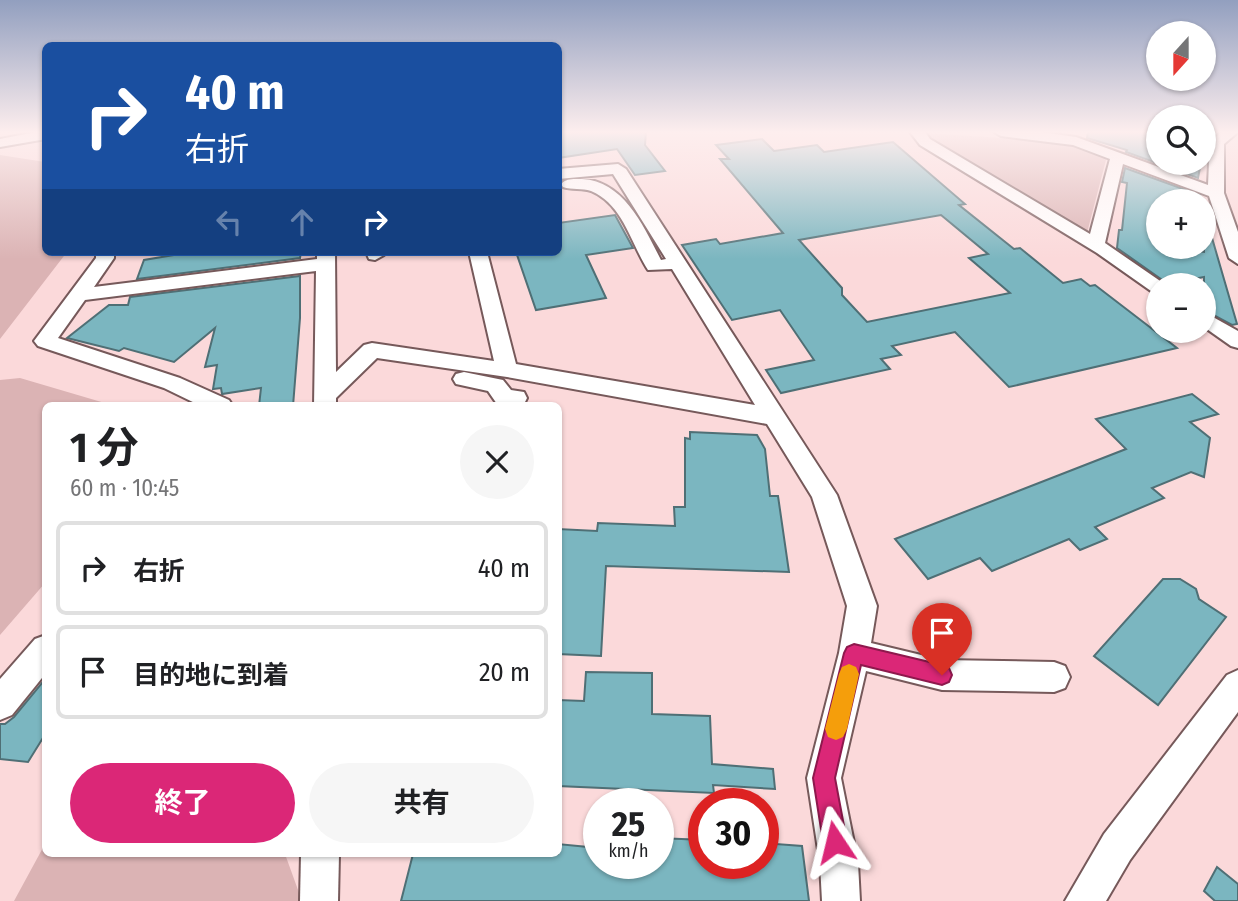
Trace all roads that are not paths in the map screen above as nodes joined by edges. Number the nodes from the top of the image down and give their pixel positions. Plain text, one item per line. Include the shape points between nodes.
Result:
1 (621, 174) edge
2 (979, 174) edge
3 (1113, 174) edge
4 (1167, 174) edge
5 (1216, 174) edge
6 (562, 185) edge
7 (1206, 189) edge
8 (1216, 193) joint
9 (1096, 244) junction
10 (105, 256) edge
11 (479, 256) edge
12 (325, 258) edge
13 (1238, 258) edge
14 (678, 263) junction
15 (1146, 279) edge
16 (78, 295) junction
17 (1216, 326) edge
18 (1238, 341) edge
19 (434, 359) junction
20 (507, 370) junction
21 (516, 398) dead end
22 (325, 401) edge
23 (212, 402) edge
24 (775, 417) junction
25 (854, 653) junction
26 (42, 654) edge
27 (1054, 677) dead end
28 (1238, 686) edge
29 (0, 704) edge
30 (320, 857) edge
31 (319, 901) edge
32 (841, 901) edge
33 (1084, 901) edge

1 - 14 street
2 - 9 street
3 - 9 street
4 - 7 street
5 - 8 street
6 - 14 street via 586,184 606,190 627,215 655,266
8 - 13 street
9 - 15 street
10 - 16 street
11 - 20 street
12 - 16 street
12 - 22 street
14 - 24 street
16 - 23 street via 45,341 172,383
17 - 18 street
19 - 20 street
19 - 21 street via 429,373 495,385 505,398
19 - 22 street via 372,350
20 - 24 street
24 - 25 street via 824,495 858,594 862,606
25 - 27 street via 942,675
25 - 32 street via 824,778
26 - 29 street
28 - 33 street via 1117,847
30 - 31 street

